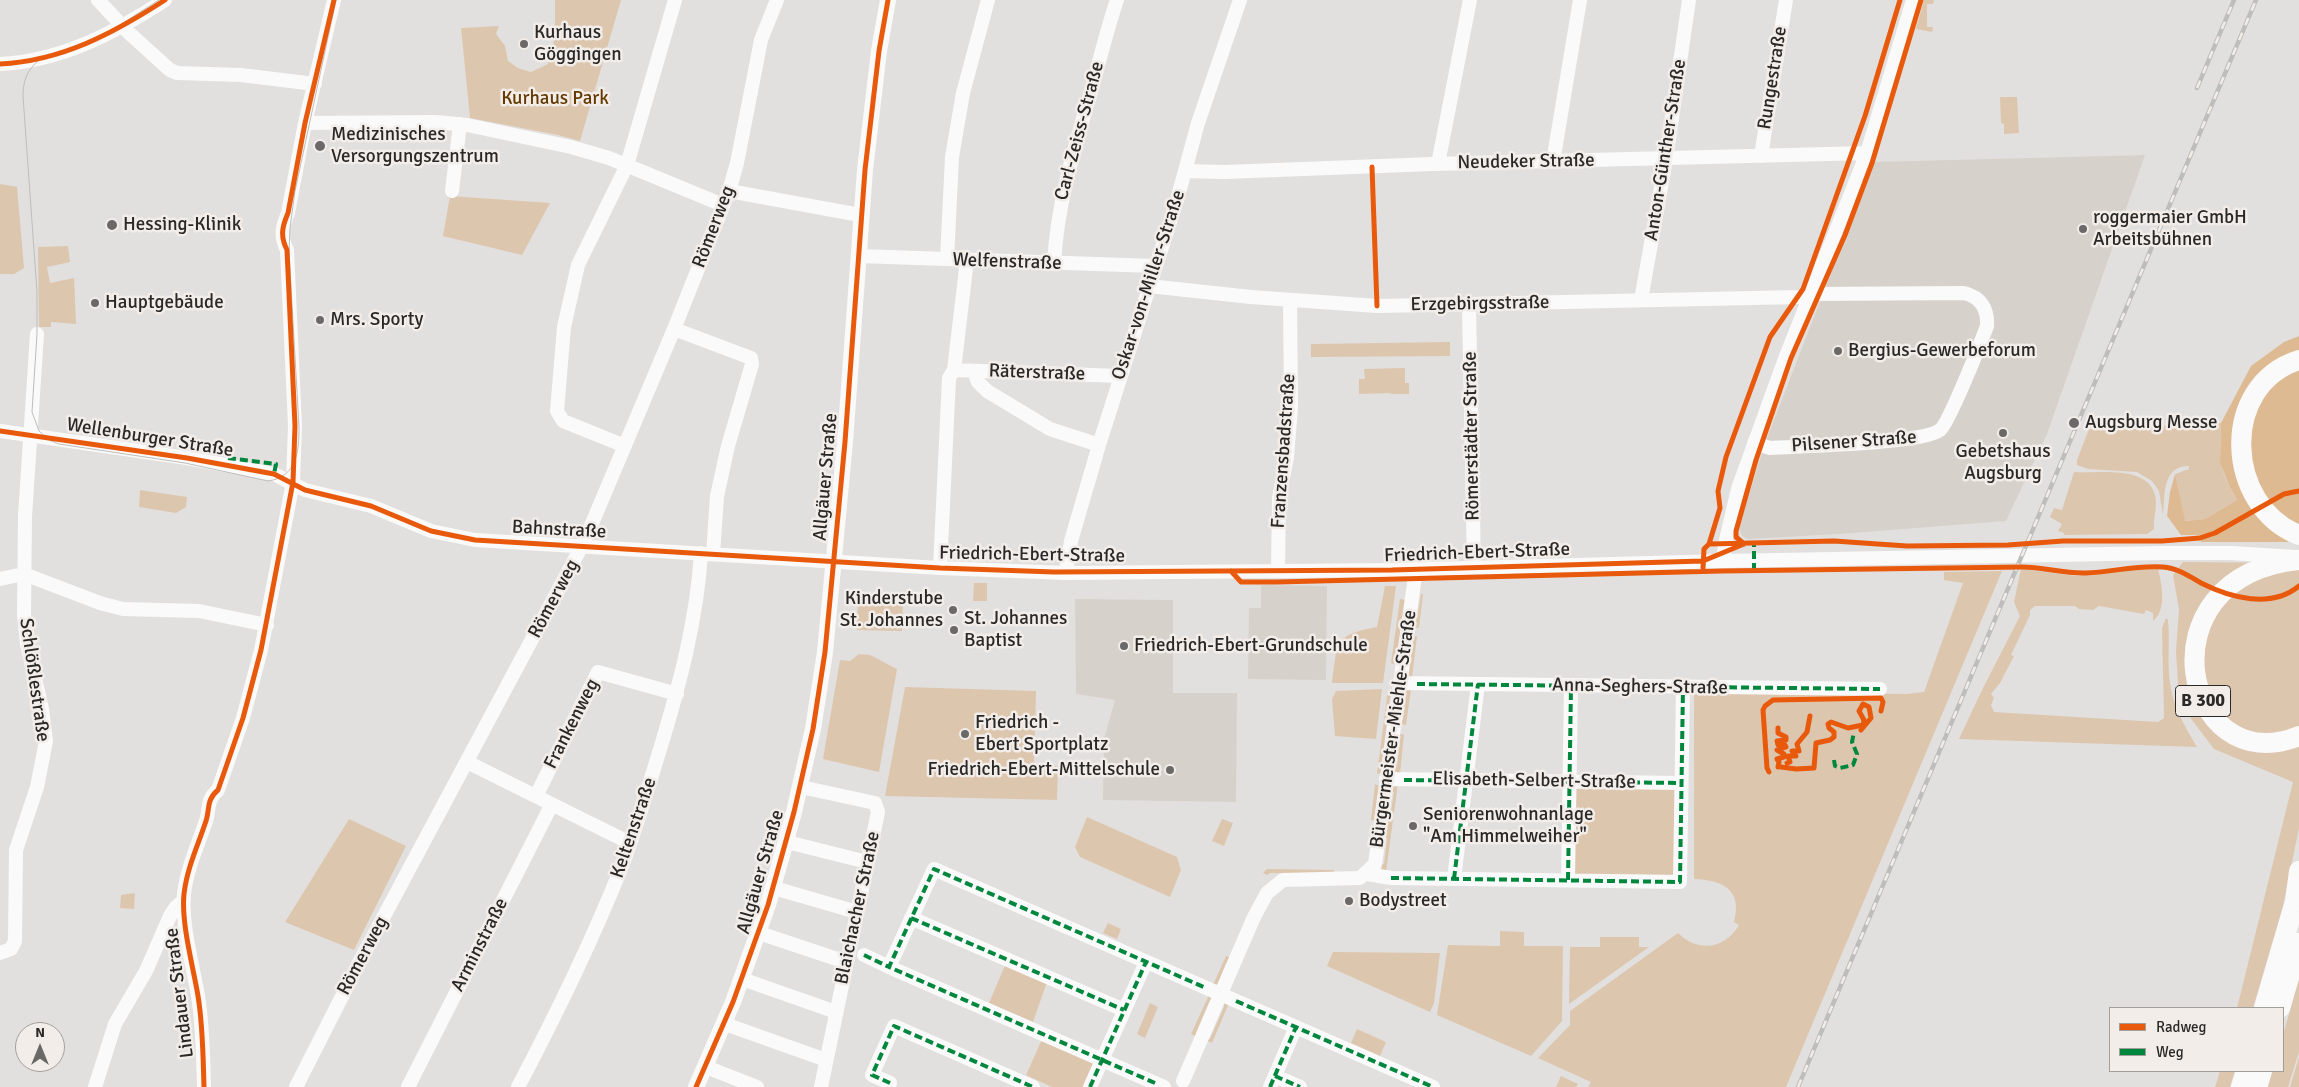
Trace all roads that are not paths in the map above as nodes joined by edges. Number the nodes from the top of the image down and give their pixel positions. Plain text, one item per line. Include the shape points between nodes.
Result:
1 (98, 0) edge
2 (165, 0) edge
3 (334, 0) edge
4 (675, 0) edge
5 (777, 0) edge
6 (888, 0) edge
7 (988, 0) edge
8 (1117, 0) edge
9 (1240, 0) edge
10 (1470, 0) edge
11 (1580, 0) edge
12 (1689, 0) edge
13 (1786, 0) edge
14 (1913, 0) edge
15 (123, 27) junction
16 (0, 64) edge
17 (315, 84) junction
18 (306, 123) junction
19 (460, 124) junction
20 (1867, 153) junction
21 (1761, 156) junction
22 (1666, 159) junction
23 (1553, 162) junction
24 (1438, 164) junction
25 (627, 165) junction
26 (1184, 171) junction
27 (452, 191) dead end
28 (729, 191) junction
29 (723, 205) junction
30 (860, 215) junction
31 (858, 256) junction
32 (947, 260) junction
33 (967, 260) junction
34 (1054, 264) junction
35 (1155, 266) junction
36 (1149, 286) junction
37 (1811, 294) junction
38 (1290, 300) junction
39 (1641, 300) junction
40 (1469, 305) junction
41 (674, 329) junction
42 (37, 334) dead end
43 (2299, 360) edge
44 (954, 370) junction
45 (974, 371) junction
46 (1120, 376) junction
47 (0, 431) edge
48 (30, 434) junction
49 (1754, 443) junction
50 (625, 446) junction
51 (1098, 446) junction
52 (293, 482) junction
53 (2299, 535) edge
54 (580, 547) junction
55 (2299, 547) edge
56 (2231, 553) junction
57 (707, 554) junction
58 (2299, 559) edge
59 (833, 561) junction
60 (1723, 561) junction
61 (1474, 567) junction
62 (940, 568) junction
63 (1416, 569) junction
64 (1278, 571) junction
65 (1066, 573) junction
66 (24, 574) junction
67 (0, 579) edge
68 (267, 624) junction
69 (1400, 683) junction
70 (1478, 684) junction
71 (1571, 686) junction
72 (1683, 687) junction
73 (1880, 689) dead end
74 (677, 694) junction
75 (2299, 736) edge
76 (467, 762) junction
77 (1386, 779) junction
78 (1466, 780) junction
79 (1570, 782) junction
80 (1681, 783) junction
81 (801, 786) junction
82 (536, 796) junction
83 (552, 804) junction
84 (787, 842) junction
85 (630, 843) junction
86 (867, 862) junction
87 (2299, 871) edge
88 (1367, 874) junction
89 (1454, 879) junction
90 (1568, 880) junction
91 (774, 888) junction
92 (2297, 896) edge
93 (184, 898) junction
94 (856, 912) junction
95 (911, 918) junction
96 (759, 933) junction
97 (2299, 943) edge
98 (0, 953) edge
99 (864, 955) dead end
100 (846, 962) junction
101 (1146, 962) junction
102 (890, 967) junction
103 (742, 979) junction
104 (1221, 994) junction
105 (2264, 1007) edge
106 (2280, 1007) edge
107 (1124, 1010) junction
108 (836, 1012) junction
109 (725, 1024) junction
110 (1296, 1027) junction
111 (826, 1060) junction
112 (1103, 1060) junction
113 (706, 1067) junction
114 (2246, 1072) edge
115 (2262, 1072) edge
116 (1272, 1082) edge
117 (1186, 1084) edge
118 (892, 1086) edge
119 (95, 1087) edge
120 (204, 1087) edge
121 (296, 1087) edge
122 (408, 1087) edge
123 (518, 1087) edge
124 (696, 1087) edge
125 (757, 1087) edge
126 (821, 1087) edge
127 (1033, 1087) edge
128 (1090, 1087) edge
129 (1166, 1087) edge
130 (1300, 1087) edge
131 (1434, 1087) edge
132 (2241, 1087) edge
133 (2257, 1087) edge

1 - 15 street
2 - 15 street
3 - 17 street
4 - 25 street
5 - 28 street, Römerweg via 761,40
6 - 30 main road, Allgäuer Straße via 872,101
7 - 32 street via 962,94 952,156
8 - 34 street, Carl-Zeiss-Straße via 1063,195 1055,232
9 - 26 street, Oskar-von-Miller-Straße
10 - 24 street
11 - 23 street
12 - 22 street, Anton-Günther-Straße
13 - 21 street, Rungestraße
14 - 20 street
15 - 16 street via 84,45 41,59
15 - 17 street via 177,74 241,75
17 - 18 street
18 - 19 street via 401,121
18 - 52 street via 282,233 287,250 296,426
19 - 25 street via 571,147
19 - 27 street
20 - 21 street, Neudeker Straße
20 - 37 street
21 - 22 street, Neudeker Straße
22 - 23 street, Neudeker Straße
22 - 39 street, Anton-Günther-Straße
23 - 24 street, Neudeker Straße
24 - 26 street, Neudeker Straße
25 - 29 street
25 - 50 street via 578,265 564,327 557,411 563,421
26 - 35 street, Oskar-von-Miller-Straße
28 - 29 street, Römerweg
28 - 30 street
29 - 41 street, Römerweg
30 - 31 main road, Allgäuer Straße
31 - 32 street, Welfenstraße
31 - 59 main road, Allgäuer Straße
32 - 33 street, Welfenstraße
33 - 34 street, Welfenstraße
33 - 44 street
34 - 35 street, Welfenstraße
35 - 36 street, Oskar-von-Miller-Straße
36 - 38 street, Erzgebirgsstraße
36 - 46 street, Oskar-von-Miller-Straße
37 - 39 street, Erzgebirgsstraße via 1800,297
37 - 49 street
37 - 49 street, Pilsener Straße via 1964,293 1973,295 1982,305 1987,326 1944,426 1931,435 1770,448
38 - 40 street, Erzgebirgsstraße via 1377,306
38 - 64 street, Franzensbadstraße via 1291,408 1287,458 1278,498
39 - 40 street, Erzgebirgsstraße
40 - 61 street, Römerstädter Straße
41 - 50 street, Römerweg
41 - 57 street, Keltenstraße via 751,358 752,364 728,446
42 - 48 street
43 - 53 highway via 2266,379 2250,402 2242,425 2242,464 2247,482 2272,519
44 - 45 street, Räterstraße
44 - 62 street via 949,378
45 - 46 street, Räterstraße
45 - 51 street via 978,382 987,391 1050,430
46 - 51 street, Oskar-von-Miller-Straße
47 - 48 street, Wellenburger Straße
48 - 52 street, Wellenburger Straße via 225,464 274,474
48 - 66 street
49 - 60 street via 1734,504
50 - 54 street, Römerweg
51 - 65 street, Oskar-von-Miller-Straße via 1071,541
52 - 54 street, Bahnstraße via 305,490 371,506 431,531 475,540
52 - 68 street
54 - 57 street, Bahnstraße
54 - 76 street, Römerweg
55 - 56 street, Friedrich-Ebert-Straße
56 - 58 street, Friedrich-Ebert-Straße
56 - 60 street, Friedrich-Ebert-Straße
57 - 59 street, Bahnstraße
57 - 74 street, Keltenstraße
58 - 75 highway, B 300 via 2259,569 2238,578 2222,592 2203,619 2195,651 2196,676 2208,711 2224,728 2248,740 2268,743
59 - 62 street, Friedrich-Ebert-Straße
59 - 81 main road, Allgäuer Straße via 820,684
60 - 61 street, Friedrich-Ebert-Straße
61 - 63 street, Friedrich-Ebert-Straße
62 - 65 street, Friedrich-Ebert-Straße
63 - 64 street, Friedrich-Ebert-Straße
63 - 69 street, Bürgermeister-Miehle-Straße
64 - 65 street, Friedrich-Ebert-Straße
66 - 67 street
66 - 68 street via 123,609 198,611
66 - 98 street, Schlößlestraße via 27,644 46,741 37,787 16,855 15,941 11,949
68 - 93 street via 248,701 218,790 212,795 207,808 208,816 192,859
69 - 70 street, Anna-Seghers-Straße
69 - 77 street, Bürgermeister-Miehle-Straße
70 - 71 street, Anna-Seghers-Straße
70 - 78 street
71 - 72 street, Anna-Seghers-Straße
71 - 79 street
72 - 73 street, Anna-Seghers-Straße
72 - 80 street
74 - 82 street, Frankenweg via 598,672
74 - 85 street, Keltenstraße
76 - 82 street
76 - 121 street, Römerweg
77 - 78 street, Elisabeth-Selbert-Straße
77 - 88 street, Bürgermeister-Miehle-Straße via 1378,855
78 - 79 street, Elisabeth-Selbert-Straße
78 - 89 street
79 - 80 street, Elisabeth-Selbert-Straße
79 - 90 street
80 - 90 street via 1680,882
81 - 84 main road, Allgäuer Straße
81 - 86 street, Blaichacher Straße via 875,803 878,812
82 - 83 street
83 - 85 street
83 - 122 street, Arminstraße
84 - 86 street
84 - 91 main road, Allgäuer Straße
85 - 123 street, Keltenstraße via 595,931
86 - 94 street, Blaichacher Straße
87 - 92 highway
88 - 89 street via 1387,878
88 - 104 street, Bürgermeister-Miehle-Straße via 1352,879 1296,878 1283,880 1274,886 1263,899
89 - 90 street
91 - 94 street
91 - 96 main road, Allgäuer Straße
92 - 105 highway
93 - 119 street via 170,916 146,971 115,1024
93 - 120 street, Lindauer Straße via 201,1020
94 - 100 street, Blaichacher Straße
95 - 101 street via 934,869
95 - 102 street
95 - 107 street
96 - 100 street
96 - 103 main road, Allgäuer Straße
97 - 106 highway
99 - 102 street
100 - 108 street, Blaichacher Straße
101 - 104 street
101 - 107 street
102 - 112 street
103 - 108 street
103 - 109 main road, Allgäuer Straße
104 - 110 street
104 - 117 street, Bürgermeister-Miehle-Straße
107 - 112 street
108 - 111 street, Blaichacher Straße
109 - 111 street
109 - 113 main road, Allgäuer Straße
110 - 116 street
110 - 131 street
111 - 126 street, Blaichacher Straße
112 - 128 street
112 - 129 street
113 - 124 main road, Allgäuer Straße
113 - 125 street
114 - 132 highway
115 - 133 highway
116 - 130 street
117 - 129 street, Bürgermeister-Miehle-Straße via 1176,1080
118 - 127 street via 872,1075 894,1026

